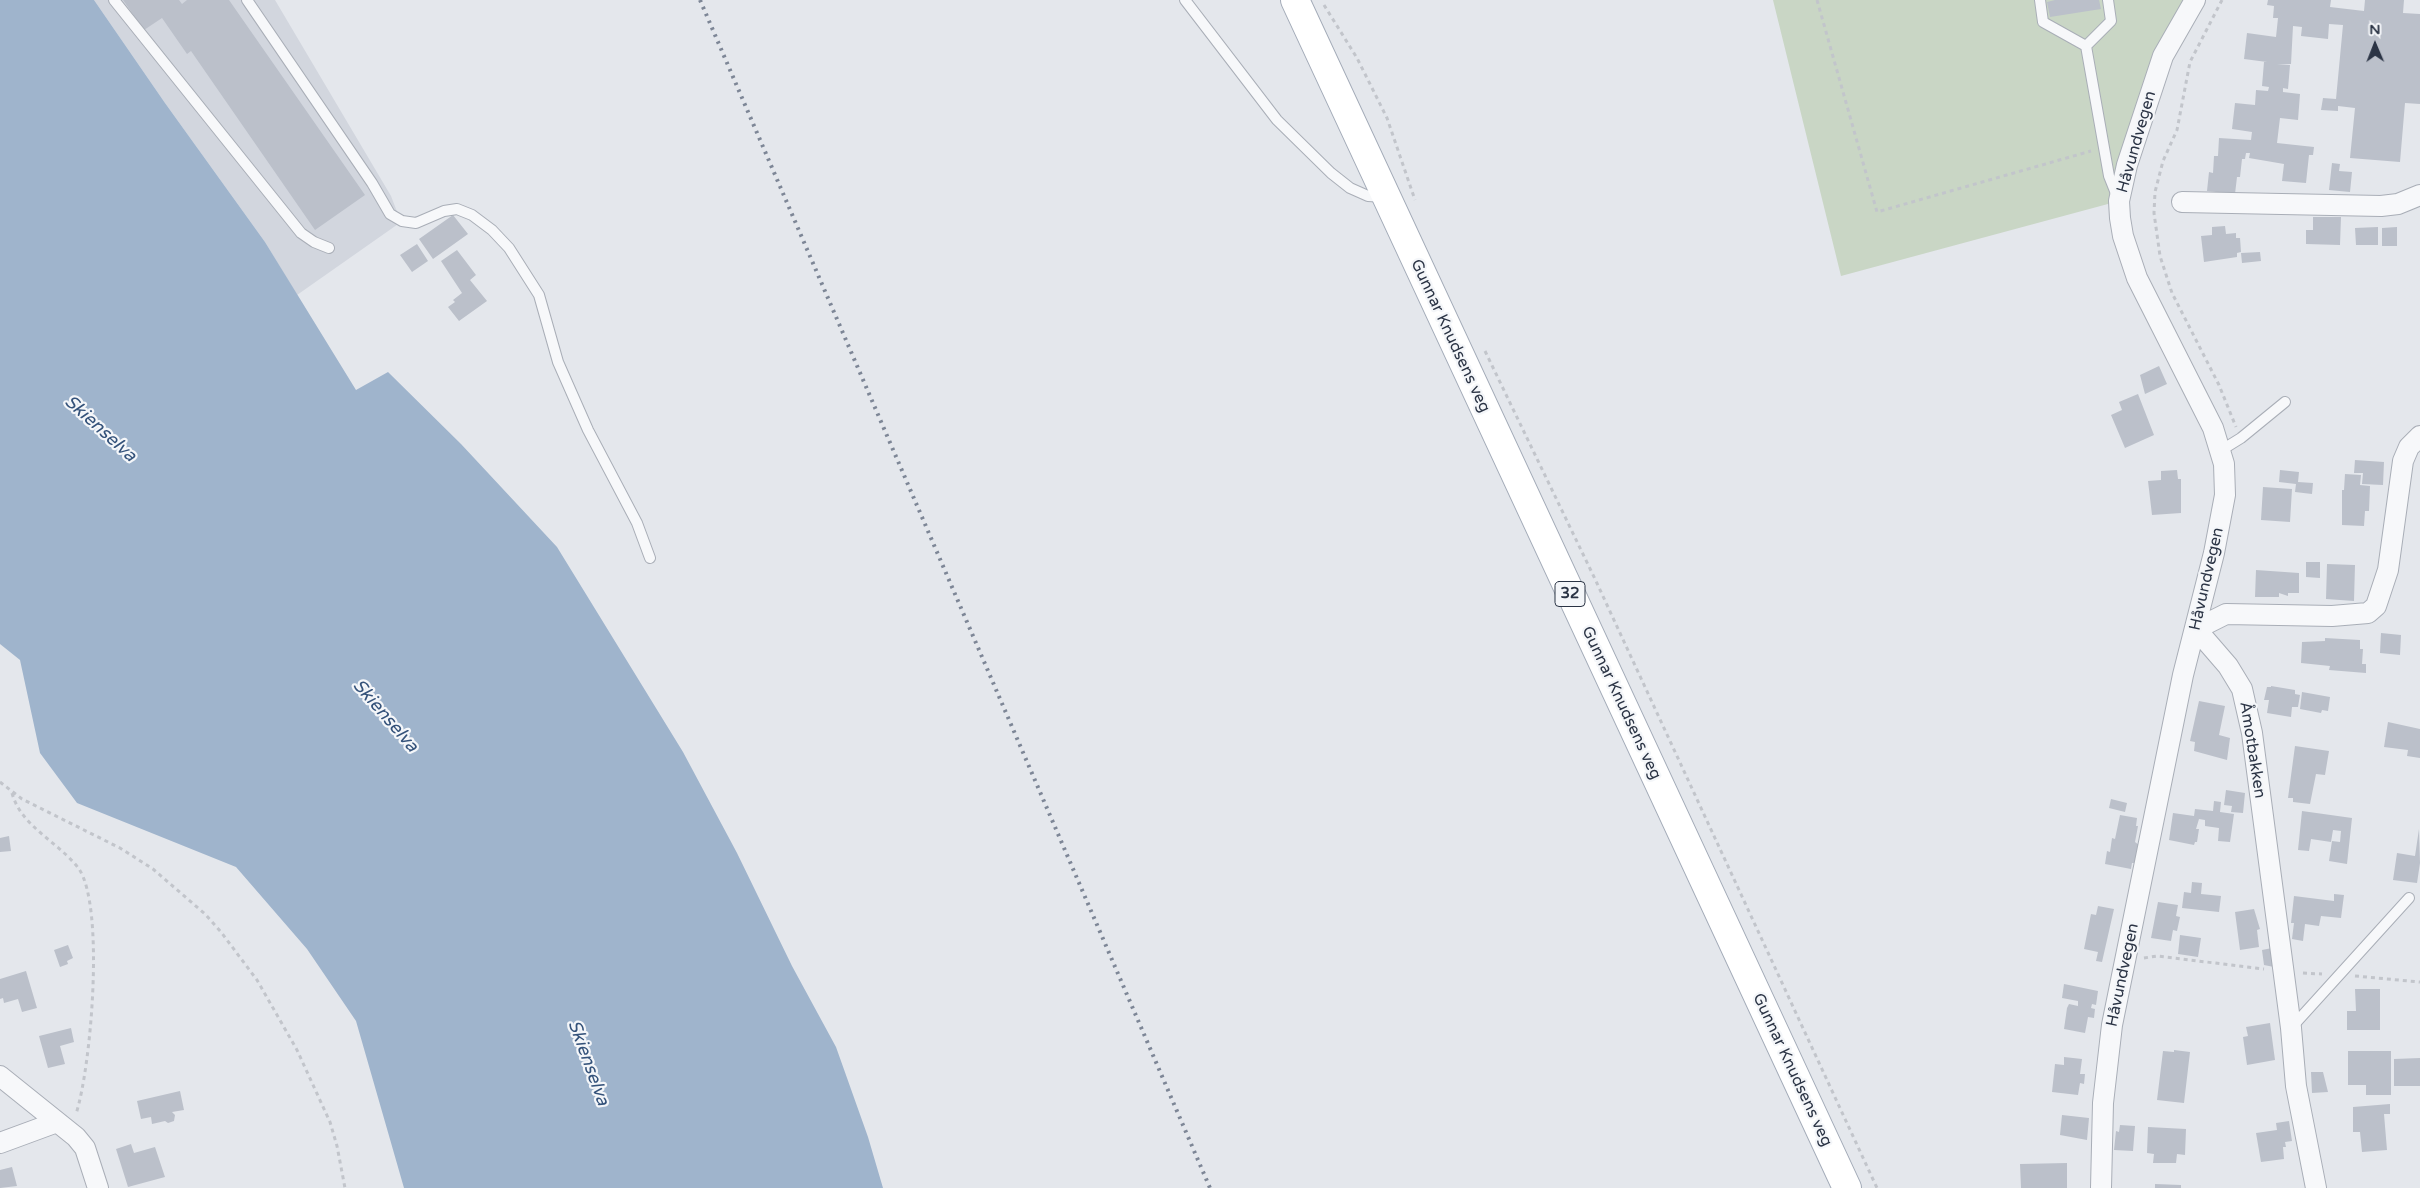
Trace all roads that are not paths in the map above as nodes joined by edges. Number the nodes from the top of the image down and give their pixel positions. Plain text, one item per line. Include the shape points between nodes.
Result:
1 (114, 0) edge
2 (246, 0) edge
3 (1185, 0) edge
4 (1295, 0) edge
5 (2040, 0) edge
6 (2108, 0) edge
7 (2195, 0) edge
8 (2086, 46) junction
9 (2420, 195) edge
10 (1385, 198) junction
11 (2119, 201) junction
12 (2182, 202) dead end
13 (329, 248) dead end
14 (2285, 402) dead end
15 (2420, 436) edge
16 (2220, 451) junction
17 (650, 558) dead end
18 (2196, 629) junction
19 (2409, 898) dead end
20 (2291, 1028) junction
21 (0, 1076) edge
22 (63, 1126) junction
23 (0, 1143) edge
24 (98, 1188) edge
25 (1846, 1188) edge
26 (2101, 1188) edge
27 (2316, 1188) edge

1 - 13 lane via 301,233
2 - 17 lane via 352,153 390,214 402,222 416,223 456,209 472,215 508,248 538,295 558,362 588,430 637,523
3 - 10 lane via 1277,120 1331,174 1350,188 1368,196
4 - 10 main road, Gunnar Knudsens veg / 32
5 - 8 lane via 2043,22
6 - 8 lane via 2111,21
7 - 11 street, Håvundvegen via 2162,56 2127,165
8 - 11 lane via 2109,176
9 - 12 street via 2398,204 2381,206
10 - 25 main road, Gunnar Knudsens veg / 32
11 - 16 street, Håvundvegen via 2123,236 2137,278 2201,403
14 - 16 lane
15 - 18 street via 2409,447 2404,461 2388,570 2381,596 2372,610 2357,615 2332,616 2226,614
16 - 18 street, Håvundvegen via 2226,478 2224,504
18 - 20 street, Åmotbakken via 2228,666 2242,689 2252,733
18 - 26 street, Håvundvegen via 2183,675 2112,1025 2102,1103
19 - 20 lane
20 - 27 street, Åmotbakken via 2296,1086
21 - 22 street
22 - 23 street
22 - 24 street via 84,1148

